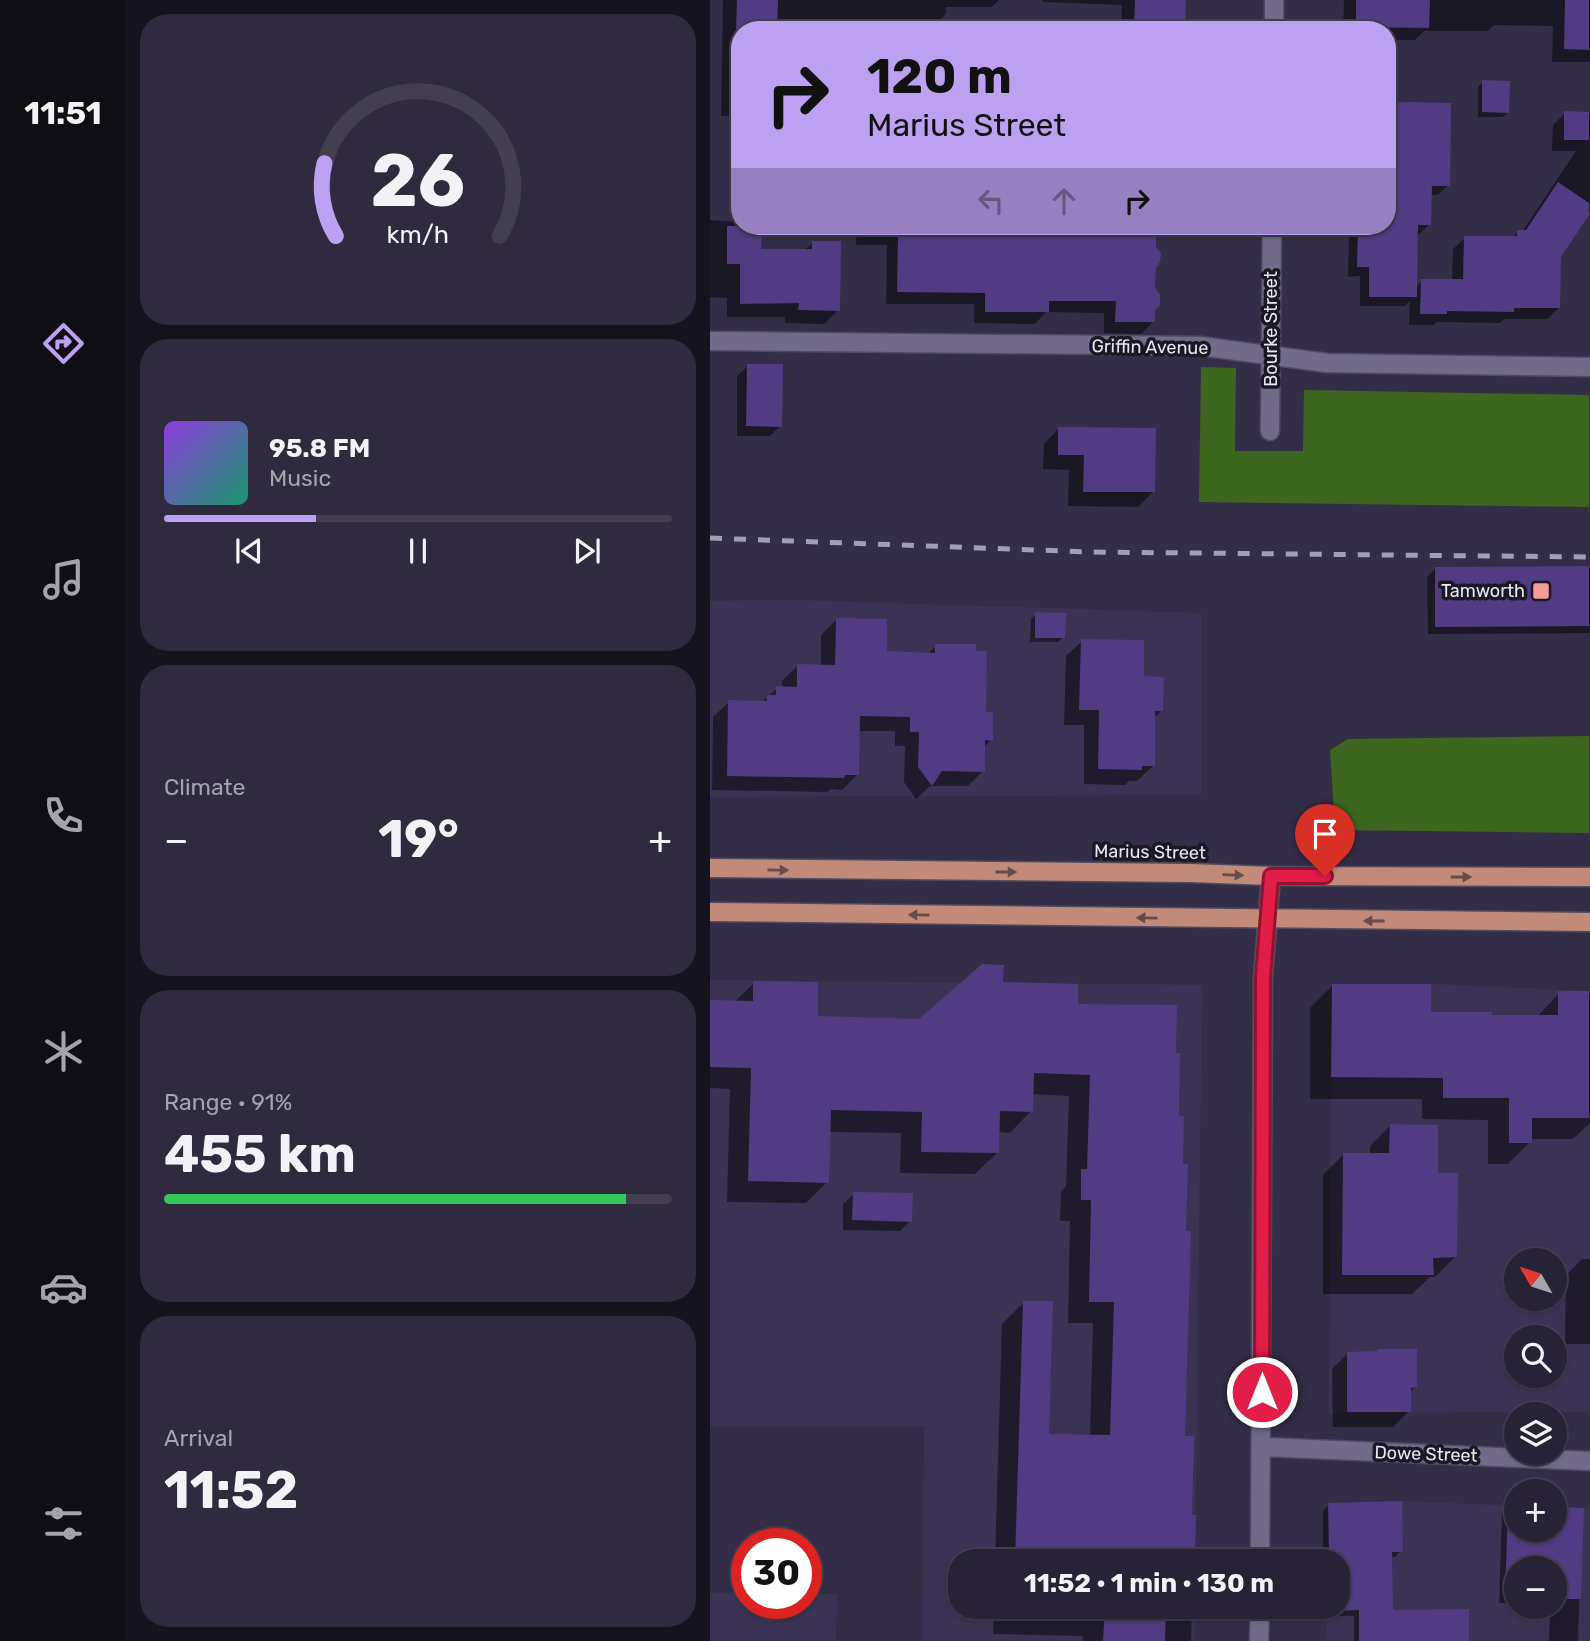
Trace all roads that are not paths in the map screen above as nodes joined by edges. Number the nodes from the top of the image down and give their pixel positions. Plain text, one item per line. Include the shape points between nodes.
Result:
1 (1274, 0) edge
2 (1274, 21) edge
3 (1272, 235) edge
4 (710, 341) edge
5 (1270, 355) junction
6 (1590, 367) edge
7 (1271, 431) dead end
8 (710, 869) edge
9 (1271, 876) junction
10 (1590, 877) edge
11 (710, 912) edge
12 (1267, 920) junction
13 (1590, 922) edge
14 (1262, 1447) junction
15 (1590, 1461) edge
16 (1260, 1549) edge
17 (1260, 1619) edge
18 (1259, 1641) edge

1 - 2 street
3 - 5 street, Bourke Street
4 - 5 street, Griffin Avenue via 1200,346
5 - 6 street, Griffin Avenue via 1327,363
5 - 7 street, Bourke Street
8 -> 9 main road, Marius Street
9 -> 10 main road, Marius Street
9 - 12 street
12 -> 11 main road
13 -> 12 main road
12 - 14 street
14 - 15 street, Dowe Street
14 - 16 street
17 - 18 street

